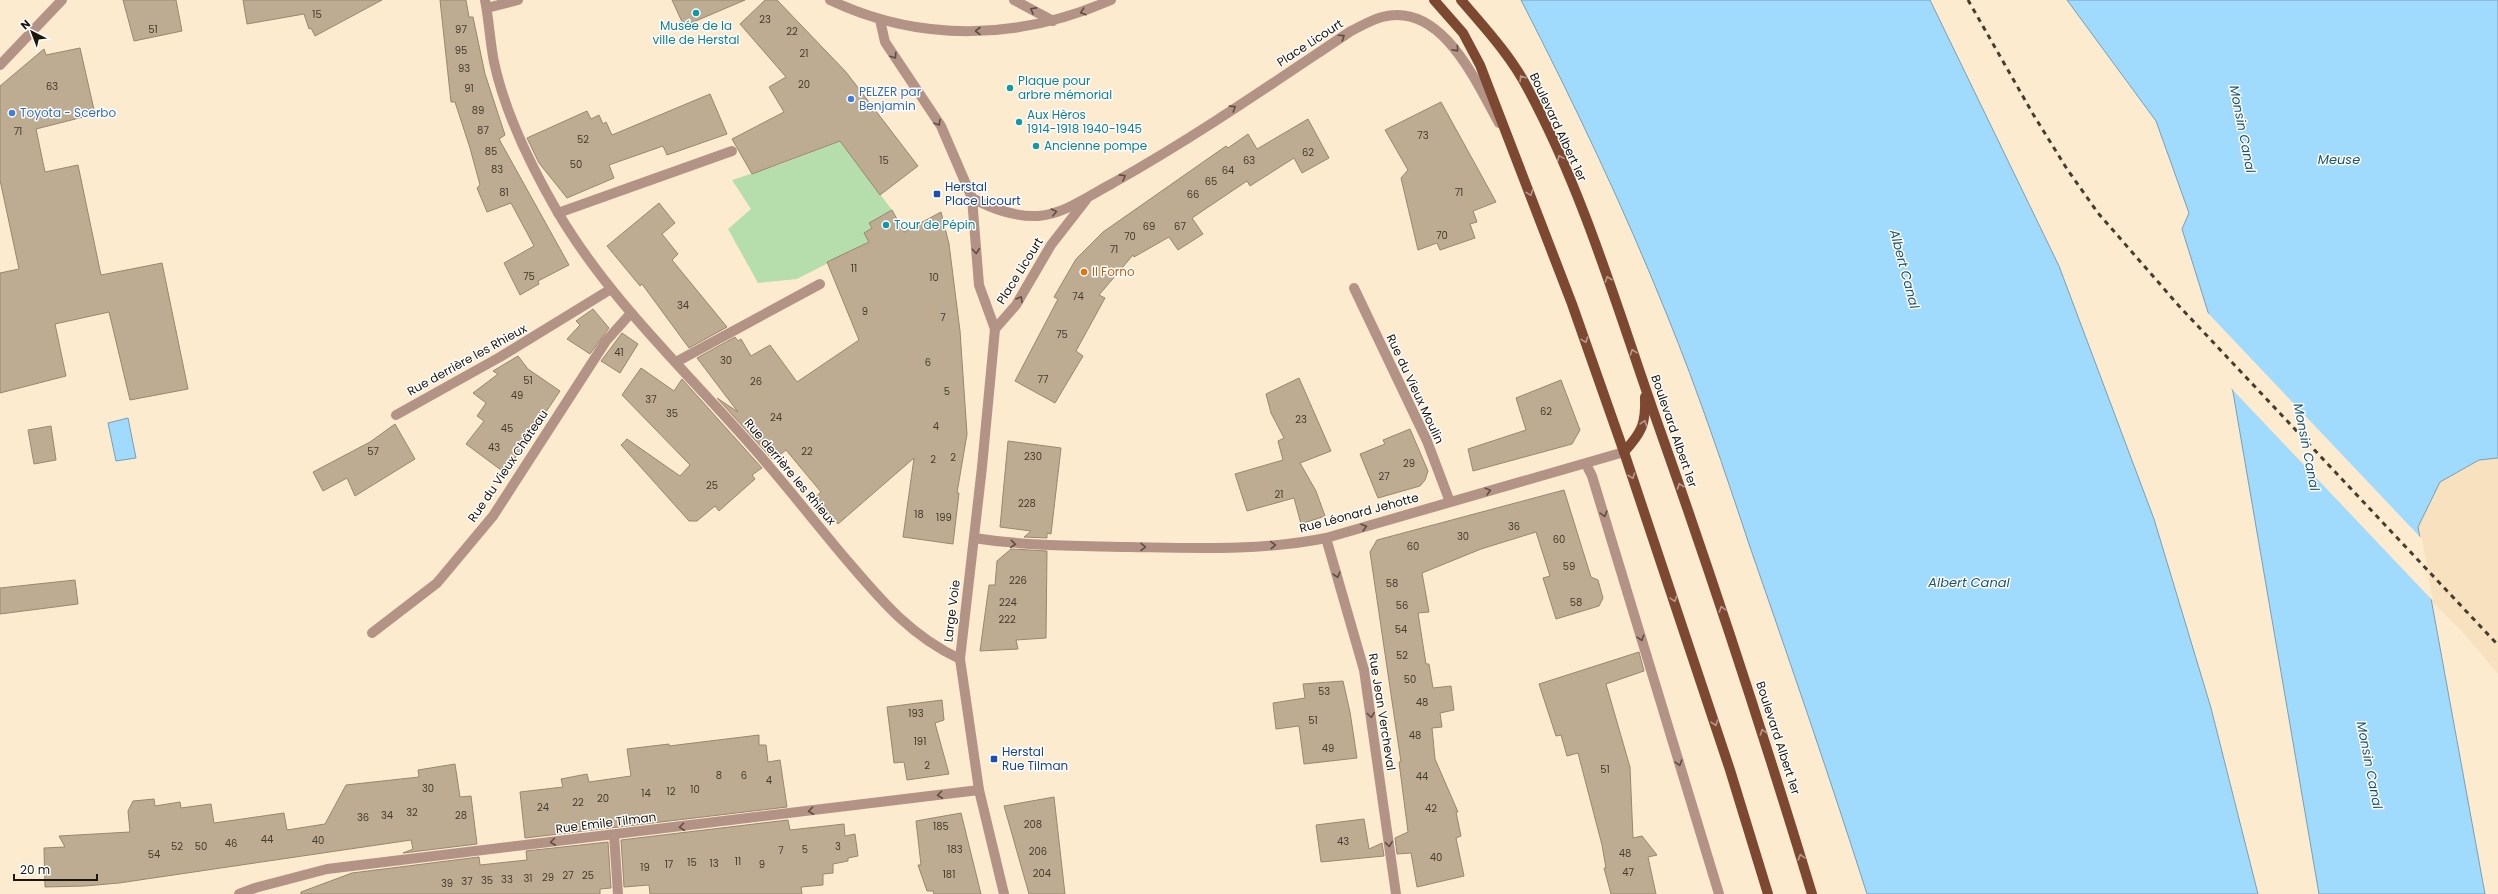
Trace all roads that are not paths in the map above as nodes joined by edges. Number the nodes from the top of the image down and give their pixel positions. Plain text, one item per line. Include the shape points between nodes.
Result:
1 (62, 0) edge
2 (518, 0) edge
3 (830, 0) edge
4 (1014, 0) edge
5 (1111, 0) edge
6 (1434, 0) edge
7 (1461, 0) edge
8 (486, 4) edge
9 (880, 20) junction
10 (1053, 21) junction
11 (0, 65) edge
12 (1510, 144) junction
13 (732, 151) dead end
14 (1089, 196) junction
15 (972, 198) junction
16 (558, 212) junction
17 (820, 284) dead end
18 (1354, 288) dead end
19 (611, 289) junction
20 (631, 313) junction
21 (995, 328) junction
22 (676, 362) junction
23 (1645, 387) junction
24 (396, 414) dead end
25 (1624, 452) junction
26 (1586, 464) junction
27 (1450, 502) junction
28 (974, 538) junction
29 (1326, 538) junction
30 (372, 633) dead end
31 (960, 659) junction
32 (979, 790) junction
33 (614, 835) junction
34 (239, 894) edge
35 (618, 894) edge
36 (1004, 894) edge
37 (1396, 894) edge
38 (1719, 894) edge
39 (1768, 894) edge
40 (1812, 894) edge

1 - 11 street
2 - 8 street
3 - 9 street
10 -> 4 street
5 -> 10 street
6 - 12 main road via 1450,16 1471,47 1488,82
23 -> 7 main road, Boulevard Albert 1er via 1587,223 1528,88 1514,65
8 - 16 street, Rue derrière les Rhieux via 494,63 518,137
10 -> 9 street via 1017,29 972,31 918,28
9 -> 15 street, Place Licourt via 885,42 941,126
14 -> 12 street, Place Licourt via 1162,155 1351,31 1382,17 1404,16 1424,22 1445,36 1461,55
12 -> 25 main road via 1572,304
13 - 16 street
15 -> 14 street, Place Licourt via 993,209 1017,215 1039,216 1065,209
21 -> 14 street, Place Licourt via 1016,305 1051,245
15 -> 21 street, Place Licourt via 979,285
16 - 19 street, Rue derrière les Rhieux
17 - 22 street
18 - 27 street, Rue du Vieux Moulin via 1427,441
19 - 20 street, Rue derrière les Rhieux
19 - 24 street, Rue derrière les Rhieux via 500,357
20 - 22 street, Rue derrière les Rhieux
20 - 30 street, Rue du Vieux Château via 606,341 493,516 437,584
21 - 28 street, Large Voie
22 - 31 street, Rue derrière les Rhieux via 750,444 884,603 912,631 936,648
25 -> 23 main road via 1642,428 1646,418
40 -> 23 main road, Boulevard Albert 1er via 1750,692
25 - 26 street, Rue Léonard Jehotte
25 -> 39 main road via 1730,770
27 -> 26 street, Rue Léonard Jehotte
26 -> 38 street via 1592,476
29 -> 27 street, Rue Léonard Jehotte
28 -> 29 street, Rue Léonard Jehotte via 1014,545 1210,548 1298,544
28 - 31 street, Large Voie
29 -> 37 street, Rue Jean Vercheval via 1364,670
31 - 32 street, Large Voie
32 -> 33 street, Rue Emile Tilman
32 - 36 street, Large Voie
33 -> 34 street, Rue Emile Tilman via 327,869
33 - 35 street

